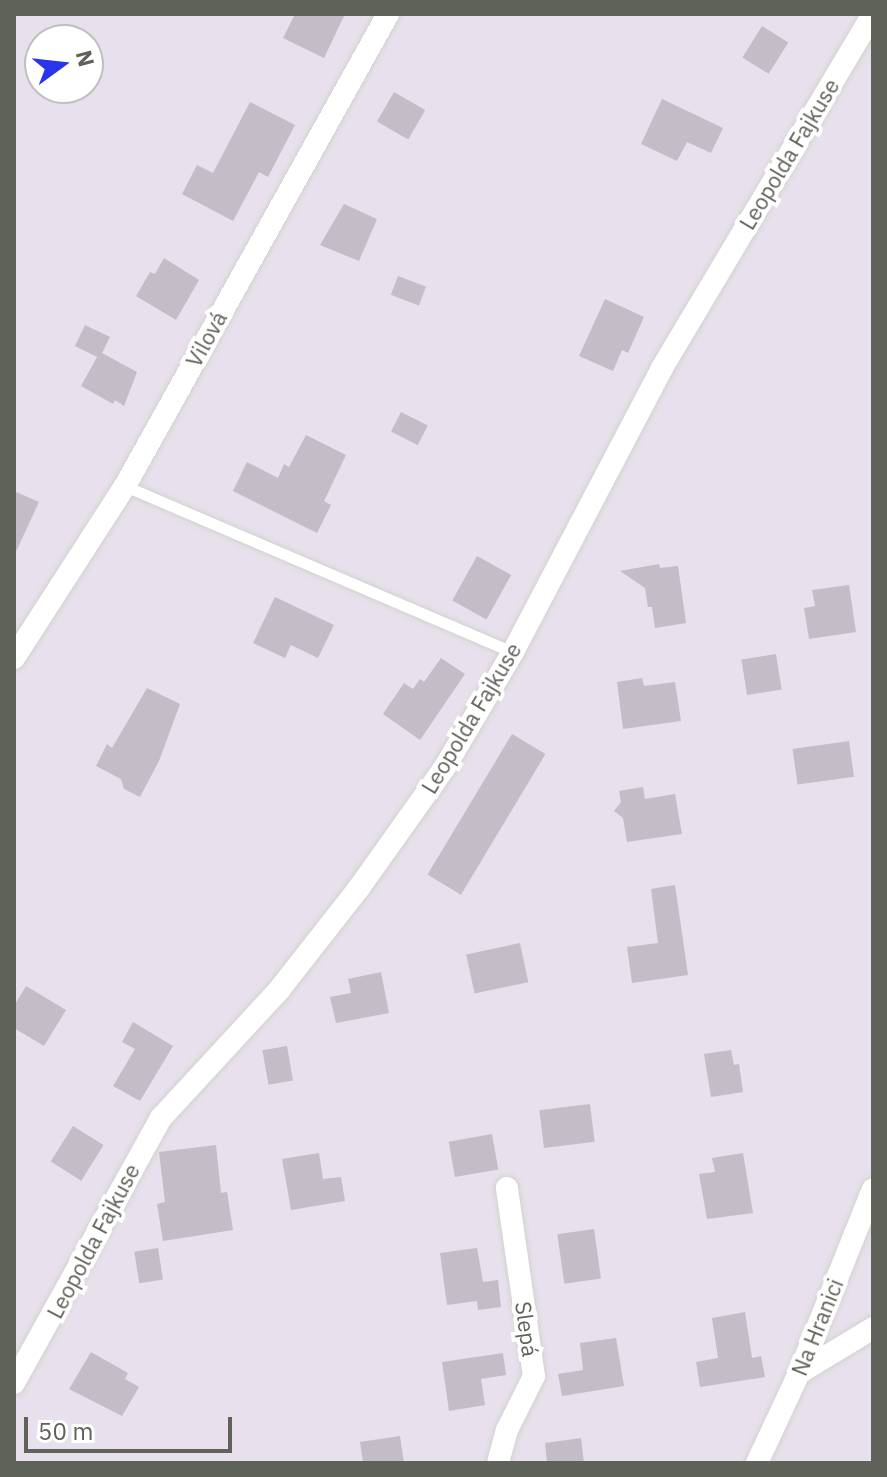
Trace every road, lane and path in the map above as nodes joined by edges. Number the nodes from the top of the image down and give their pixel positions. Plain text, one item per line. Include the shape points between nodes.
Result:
1 (388, 14) edge
2 (873, 14) edge
3 (125, 486) junction
4 (513, 652) junction
5 (14, 658) edge
6 (507, 1188) dead end
7 (873, 1189) edge
8 (873, 1328) edge
9 (799, 1373) junction
10 (14, 1383) edge
11 (498, 1463) edge
12 (757, 1463) edge

1 - 3 street, Vilová
2 - 4 street, Leopolda Fajkuse via 662,368
3 - 4 lane
3 - 5 street, Vilová
4 - 10 street, Leopolda Fajkuse via 445,767 359,888 279,990 161,1118
6 - 11 street, Slepá via 534,1376 507,1430
7 - 9 street, Na Hranici
8 - 9 street
9 - 12 street, Na Hranici

